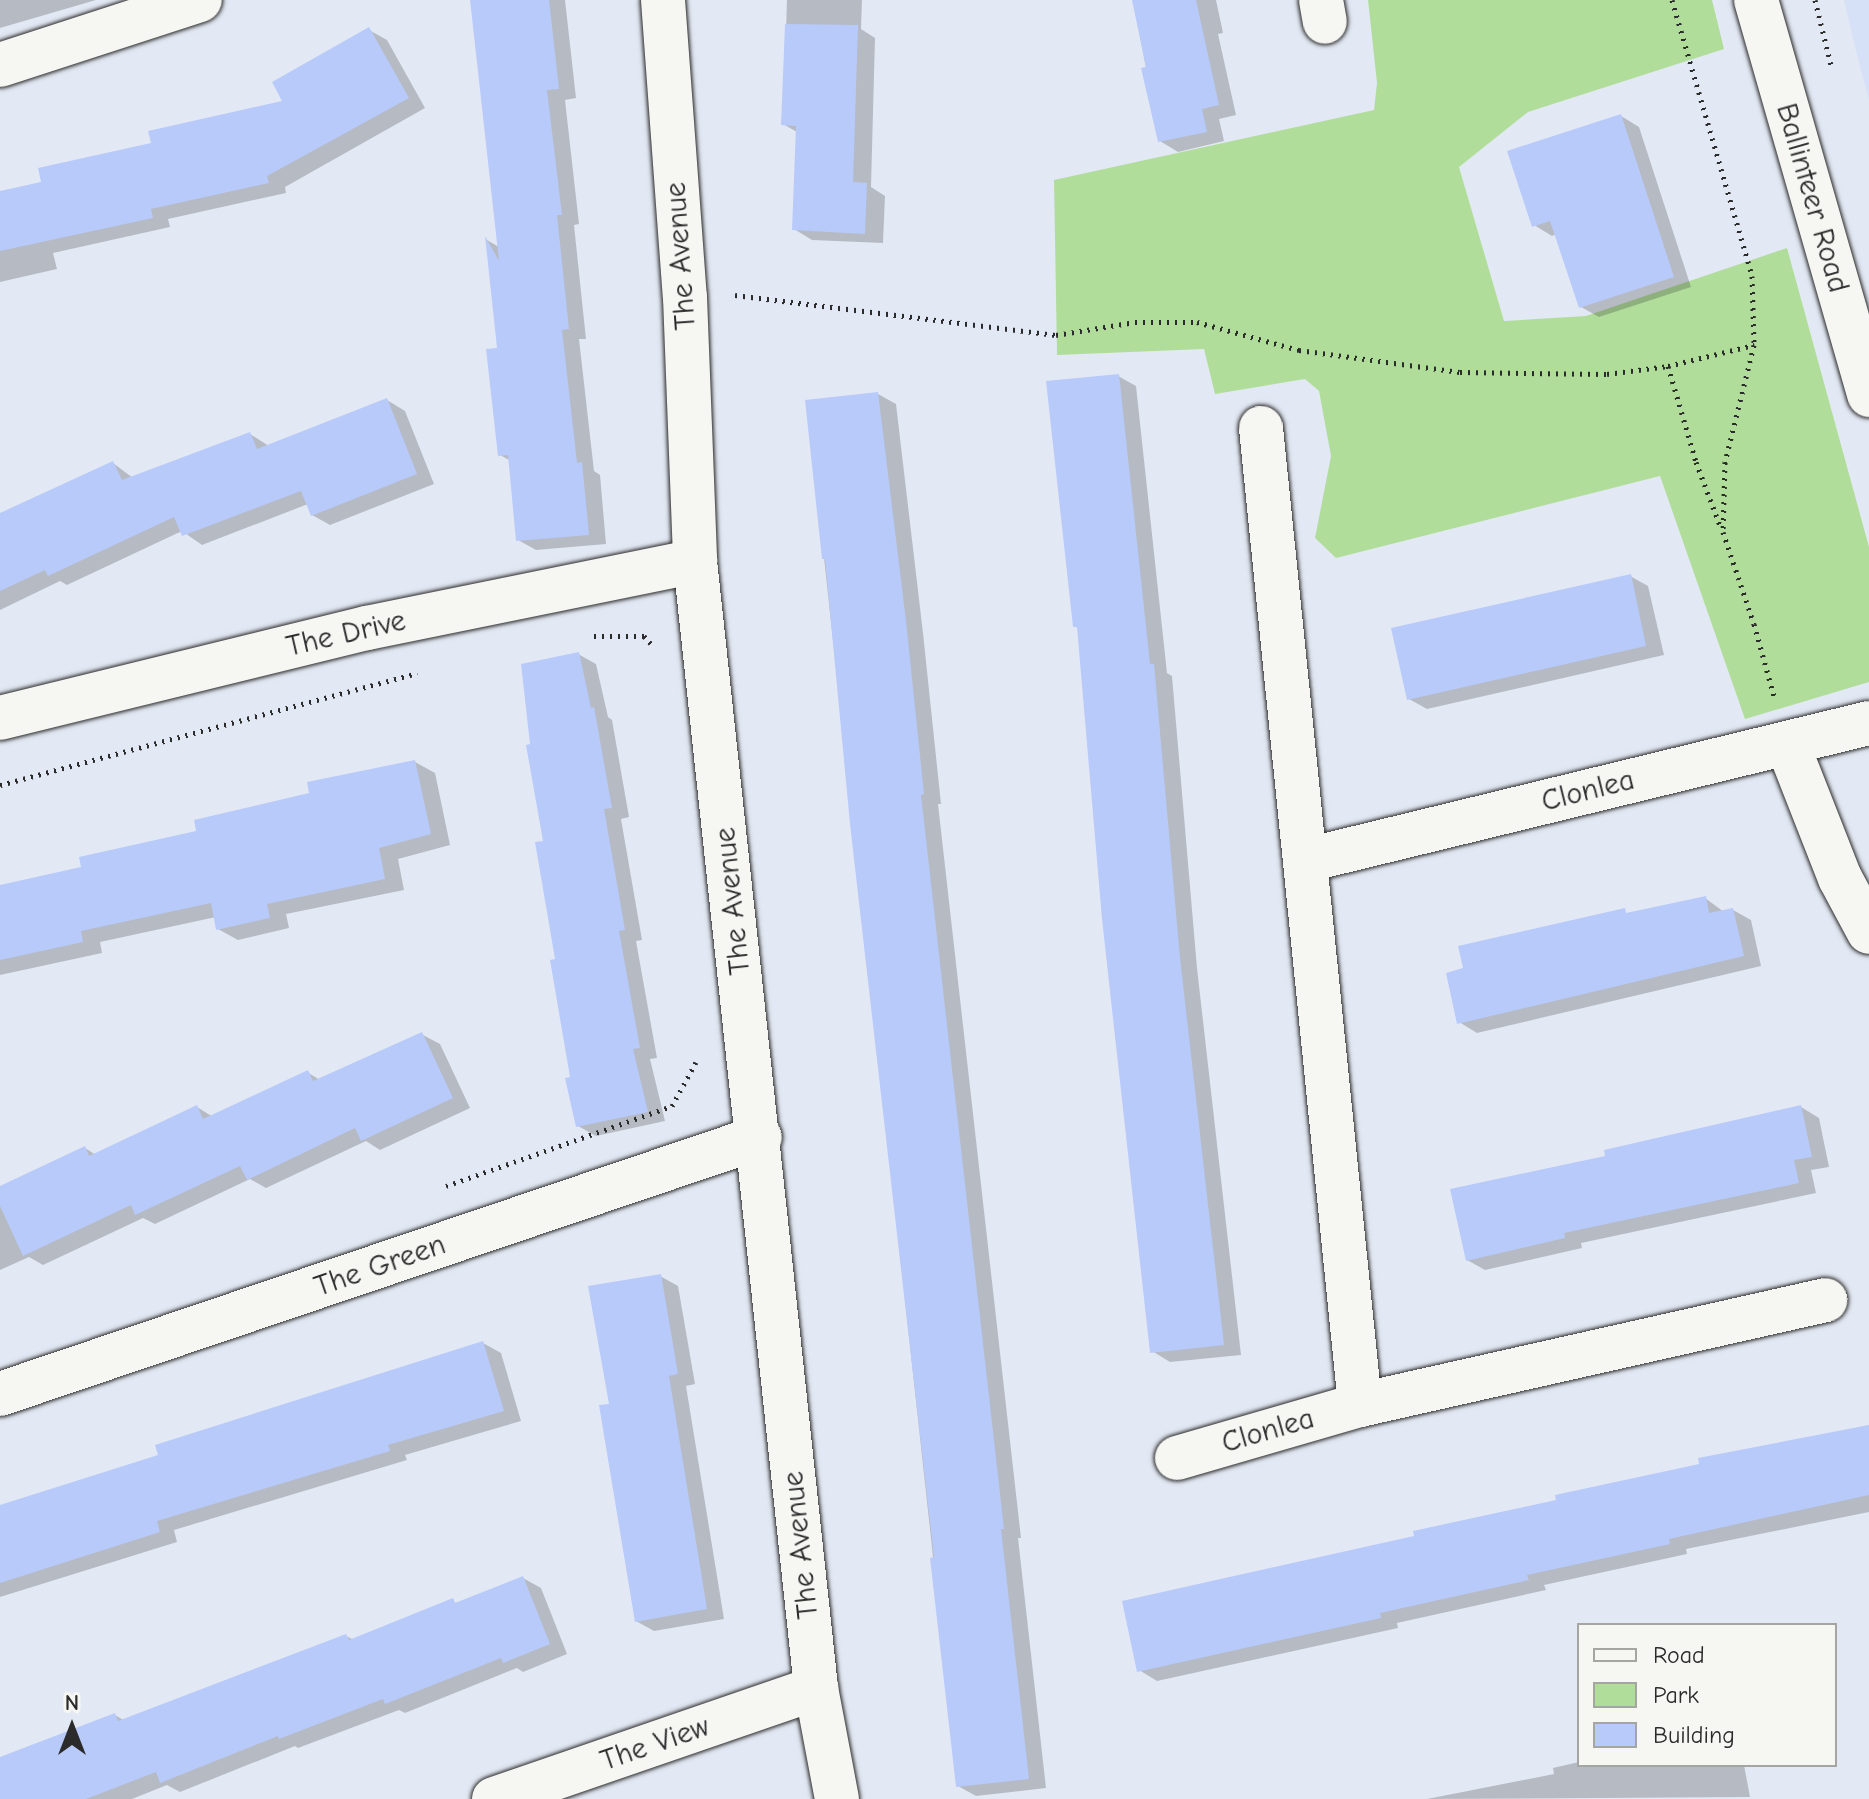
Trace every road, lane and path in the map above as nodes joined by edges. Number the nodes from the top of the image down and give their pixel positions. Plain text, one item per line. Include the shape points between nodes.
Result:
1 (200, 0) edge
2 (663, 0) edge
3 (1672, 0) edge
4 (1756, 0) edge
5 (0, 65) edge
6 (730, 295) dead end
7 (1754, 345) junction
8 (1668, 366) junction
9 (1869, 395) edge
10 (1261, 428) dead end
11 (1723, 532) junction
12 (695, 561) junction
13 (584, 636) dead end
14 (653, 647) dead end
15 (431, 670) dead end
16 (0, 718) edge
17 (1869, 723) edge
18 (1787, 743) junction
19 (0, 785) edge
20 (1307, 860) junction
21 (1869, 932) edge
22 (702, 1051) dead end
23 (760, 1137) junction
24 (433, 1190) dead end
25 (1825, 1300) dead end
26 (0, 1394) edge
27 (1360, 1405) junction
28 (1177, 1458) dead end
29 (816, 1688) junction
30 (494, 1799) edge
31 (837, 1799) edge

1 - 5 street
2 - 12 street, The Avenue via 685,297
3 - 7 path via 1746,247
4 - 9 street, Ballinteer Road
6 - 8 path via 1056,335 1135,322 1197,322 1299,350 1460,372 1548,375
7 - 8 path
7 - 11 path via 1725,462
8 - 11 path
10 - 20 street
11 - 18 path
12 - 16 street, The Drive via 367,628
12 - 23 street, The Avenue
13 - 14 path via 644,636
15 - 19 path
17 - 18 street, Clonlea
18 - 20 street, Clonlea
18 - 21 street via 1840,878
20 - 27 street
22 - 24 path via 672,1106
23 - 26 street, The Green
23 - 29 street, The Avenue
25 - 27 street, Clonlea
27 - 28 street, Clonlea
29 - 30 street, The View
29 - 31 street, The Avenue

